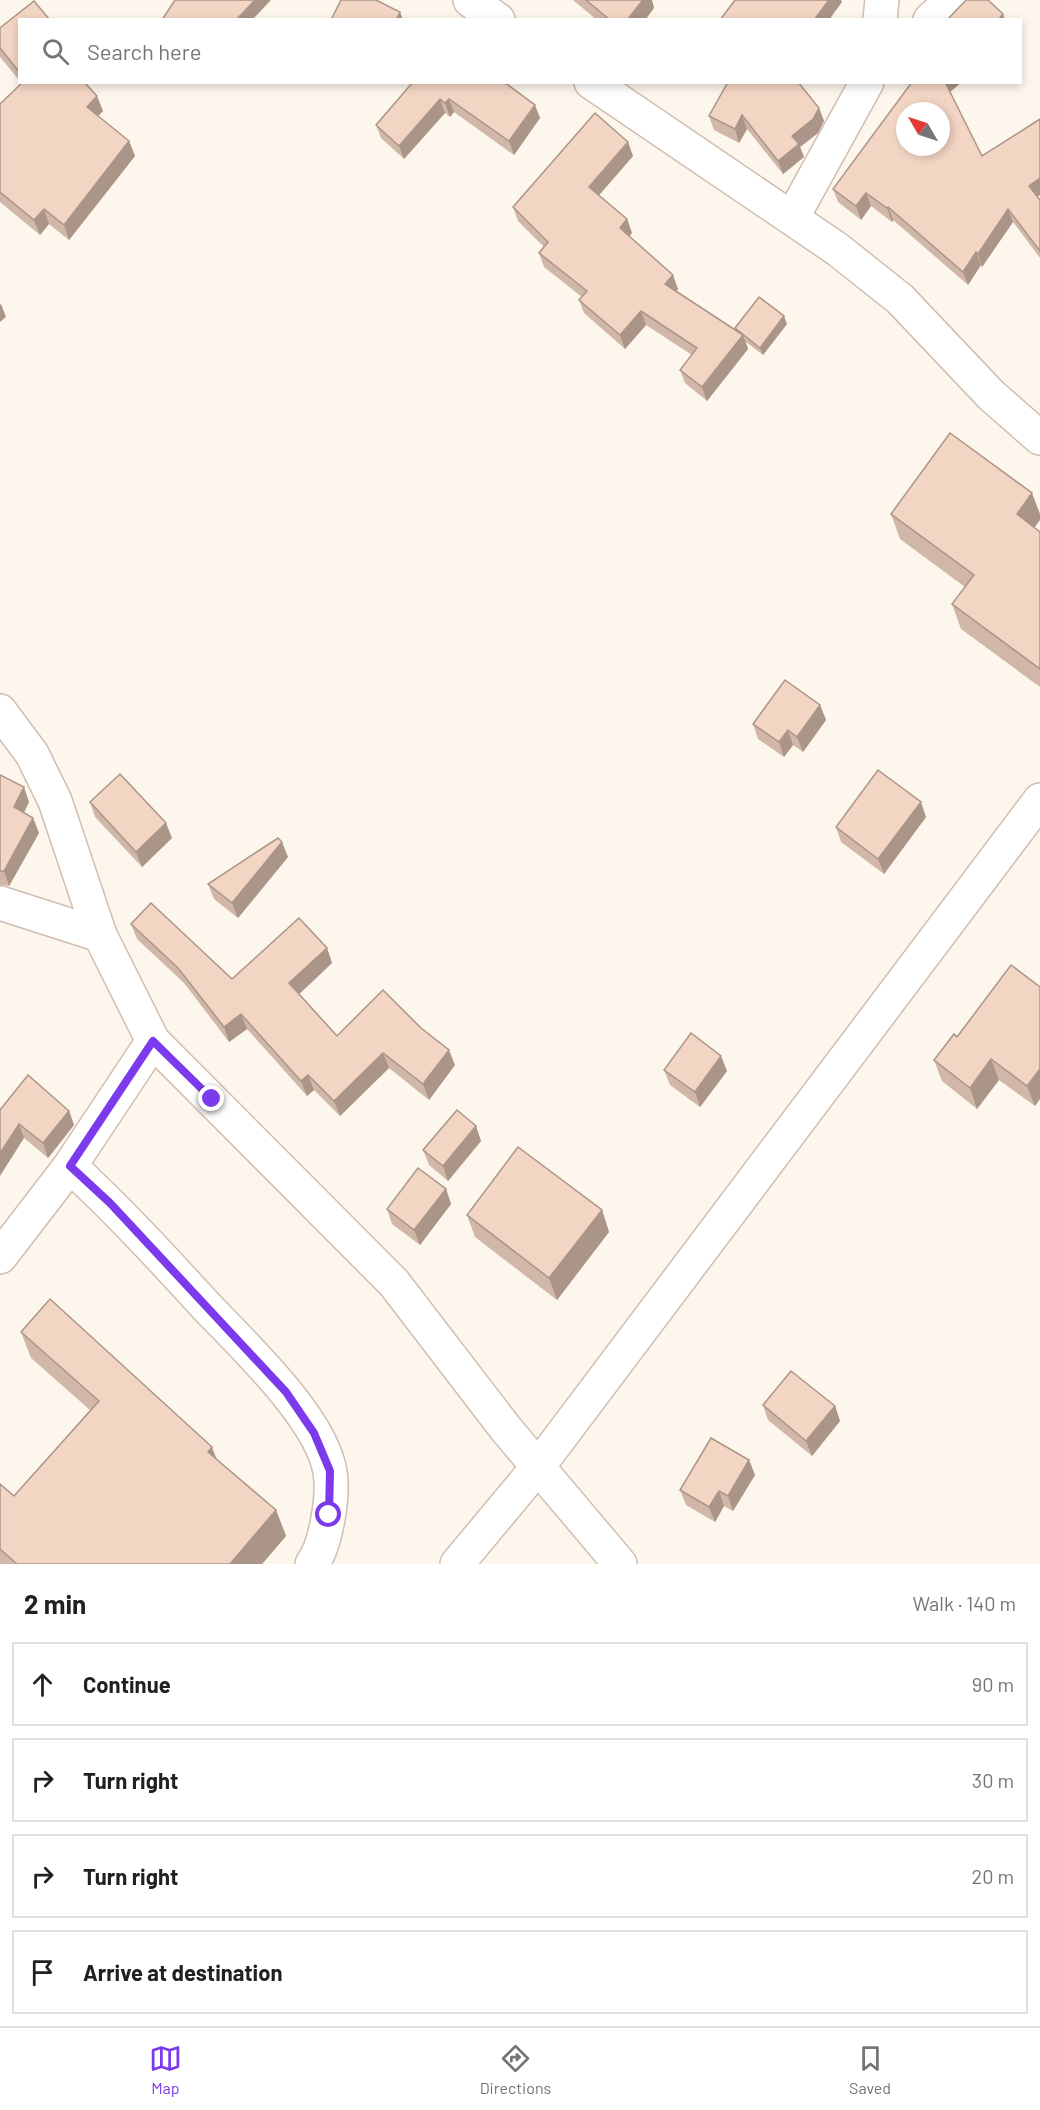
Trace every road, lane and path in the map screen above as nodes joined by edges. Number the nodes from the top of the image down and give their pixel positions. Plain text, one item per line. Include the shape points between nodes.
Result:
1 (470, 0) edge
2 (882, 0) edge
3 (952, 0) edge
4 (495, 18) edge
5 (880, 18) edge
6 (932, 18) edge
7 (594, 84) edge
8 (866, 84) edge
9 (792, 218) junction
10 (1040, 438) edge
11 (0, 711) edge
12 (1040, 800) edge
13 (0, 903) edge
14 (100, 935) junction
15 (153, 1041) junction
16 (70, 1166) junction
17 (0, 1257) edge
18 (537, 1468) junction
19 (312, 1564) edge
20 (457, 1564) edge
21 (620, 1564) edge

1 - 4 street
2 - 5 street
3 - 6 street
7 - 9 street
8 - 9 street
9 - 10 street via 900,299 991,395
11 - 14 street via 32,754 55,801
12 - 18 street
13 - 14 street
14 - 15 street
15 - 16 street
15 - 18 street via 394,1283
16 - 17 street
16 - 19 street via 110,1203 286,1392 314,1433 330,1471 329,1515
18 - 20 street
18 - 21 street

